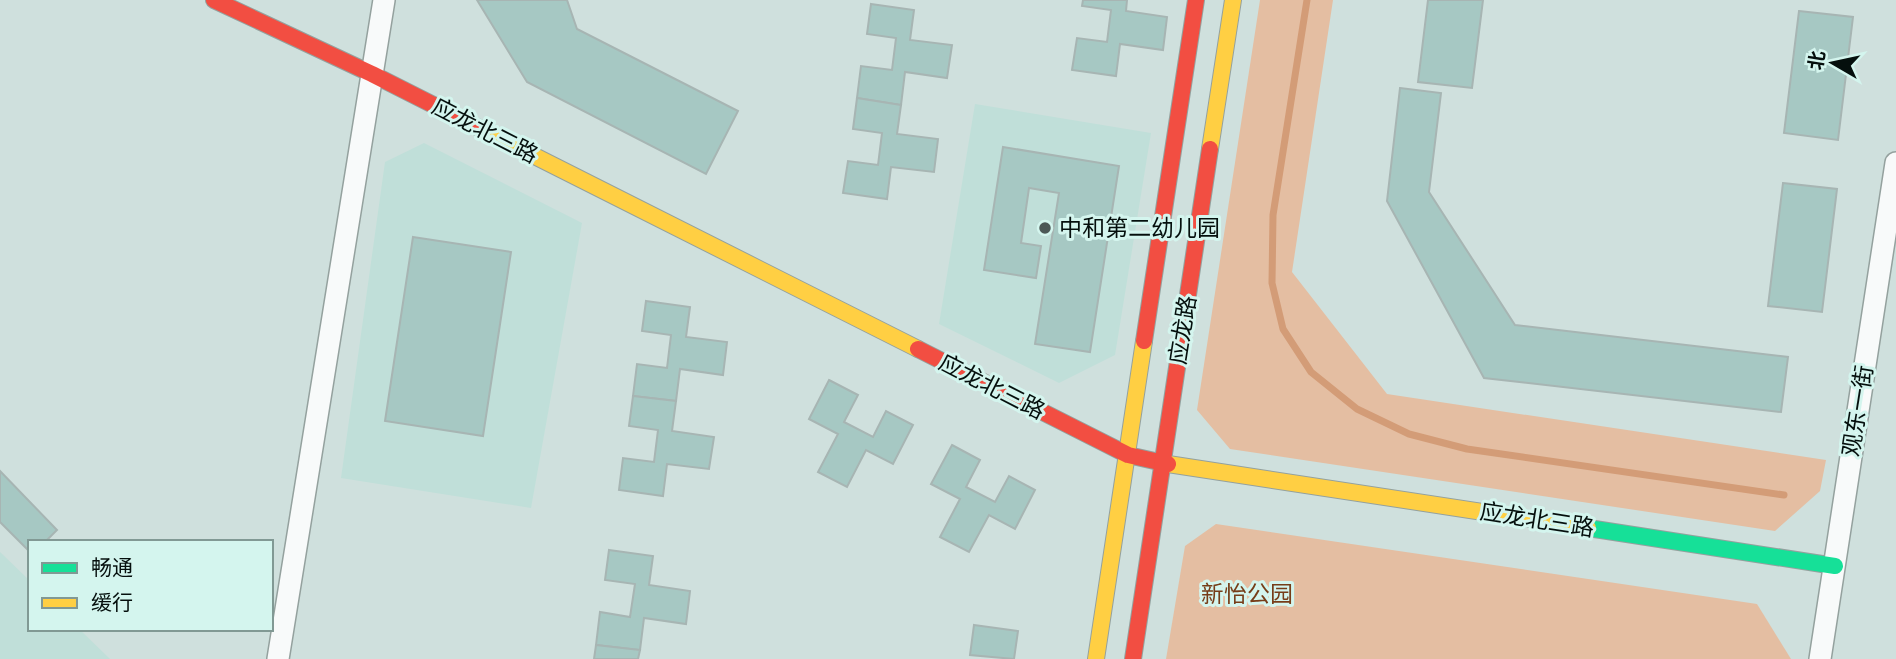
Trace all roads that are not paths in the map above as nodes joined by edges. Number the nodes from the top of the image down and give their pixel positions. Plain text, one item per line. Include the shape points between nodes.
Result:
1 (214, 0) edge
2 (384, 0) edge
3 (1195, 0) edge
4 (1233, 0) edge
5 (372, 74) junction
6 (1896, 163) edge
7 (1128, 455) junction
8 (1163, 463) junction
9 (1835, 566) junction
10 (278, 659) edge
11 (1096, 659) edge
12 (1133, 659) edge
13 (1821, 659) edge

1 - 5 street, 应龙北三路
2 - 5 street
3 - 7 street, 应龙路
4 - 8 street, 应龙路
5 - 7 street, 应龙北三路
5 - 10 street
6 - 9 street, 观东一街
7 - 8 street, 应龙北三路
7 - 11 street, 应龙路
8 - 9 street, 应龙北三路
8 - 12 street, 应龙路
9 - 13 street, 观东一街

